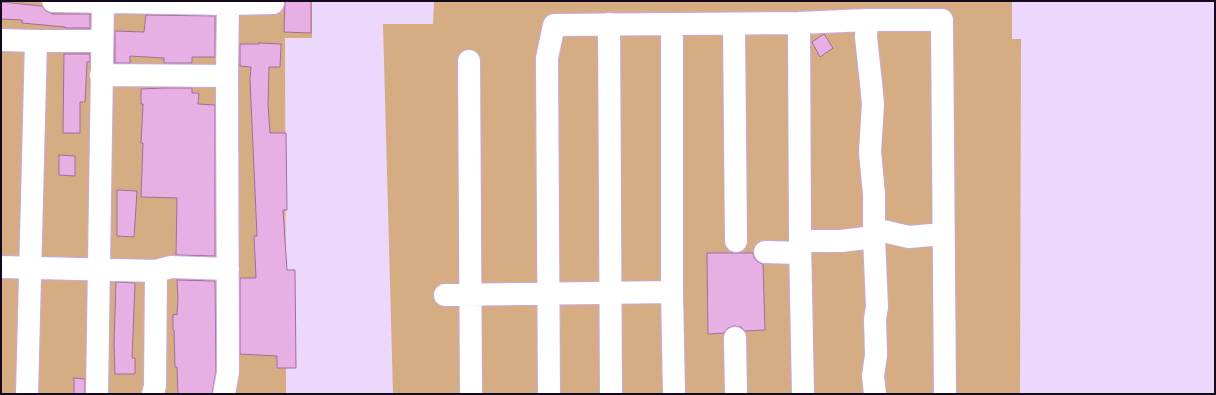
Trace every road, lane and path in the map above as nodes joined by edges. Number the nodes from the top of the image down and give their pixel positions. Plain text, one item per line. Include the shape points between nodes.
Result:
1 (53, 1) edge
2 (103, 2) edge
3 (228, 2) edge
4 (273, 3) dead end
5 (867, 20) junction
6 (799, 23) junction
7 (609, 24) junction
8 (672, 24) junction
9 (734, 24) junction
10 (1, 40) edge
11 (36, 41) junction
12 (101, 41) junction
13 (469, 61) dead end
14 (101, 75) junction
15 (228, 76) junction
16 (874, 233) junction
17 (943, 234) junction
18 (736, 241) dead end
19 (800, 247) junction
20 (765, 252) dead end
21 (1, 267) edge
22 (30, 267) junction
23 (100, 269) junction
24 (228, 269) junction
25 (156, 271) junction
26 (672, 292) junction
27 (610, 293) junction
28 (549, 294) junction
29 (445, 295) dead end
30 (471, 295) junction
31 (735, 338) dead end
32 (27, 394) edge
33 (97, 394) edge
34 (153, 394) edge
35 (224, 394) edge
36 (471, 394) edge
37 (549, 394) edge
38 (611, 394) edge
39 (674, 394) edge
40 (736, 394) edge
41 (803, 394) edge
42 (875, 394) edge
43 (945, 394) edge

1 - 2 lane
2 - 3 lane
2 - 12 lane
3 - 4 lane
3 - 15 lane
5 - 6 lane
5 - 16 lane via 866,37 872,82 870,152
5 - 17 lane via 942,20
6 - 9 lane
6 - 19 lane
7 - 8 lane
7 - 27 lane
7 - 28 lane via 554,25 547,58
8 - 9 lane
8 - 26 lane
9 - 18 lane
10 - 11 lane
11 - 12 lane
11 - 22 lane
12 - 14 lane
13 - 30 lane
14 - 15 lane
14 - 23 lane
15 - 24 lane
16 - 17 lane via 909,237
16 - 19 lane
16 - 42 lane via 877,307 873,376
17 - 43 lane
19 - 20 lane
19 - 41 lane
21 - 22 lane
22 - 23 lane
22 - 32 lane
23 - 25 lane
23 - 33 lane
24 - 25 lane via 171,267
24 - 35 lane via 228,372
25 - 34 lane
26 - 27 lane
26 - 39 lane
27 - 28 lane
27 - 38 lane
28 - 30 lane
28 - 37 lane
29 - 30 lane
30 - 36 lane
31 - 40 lane

